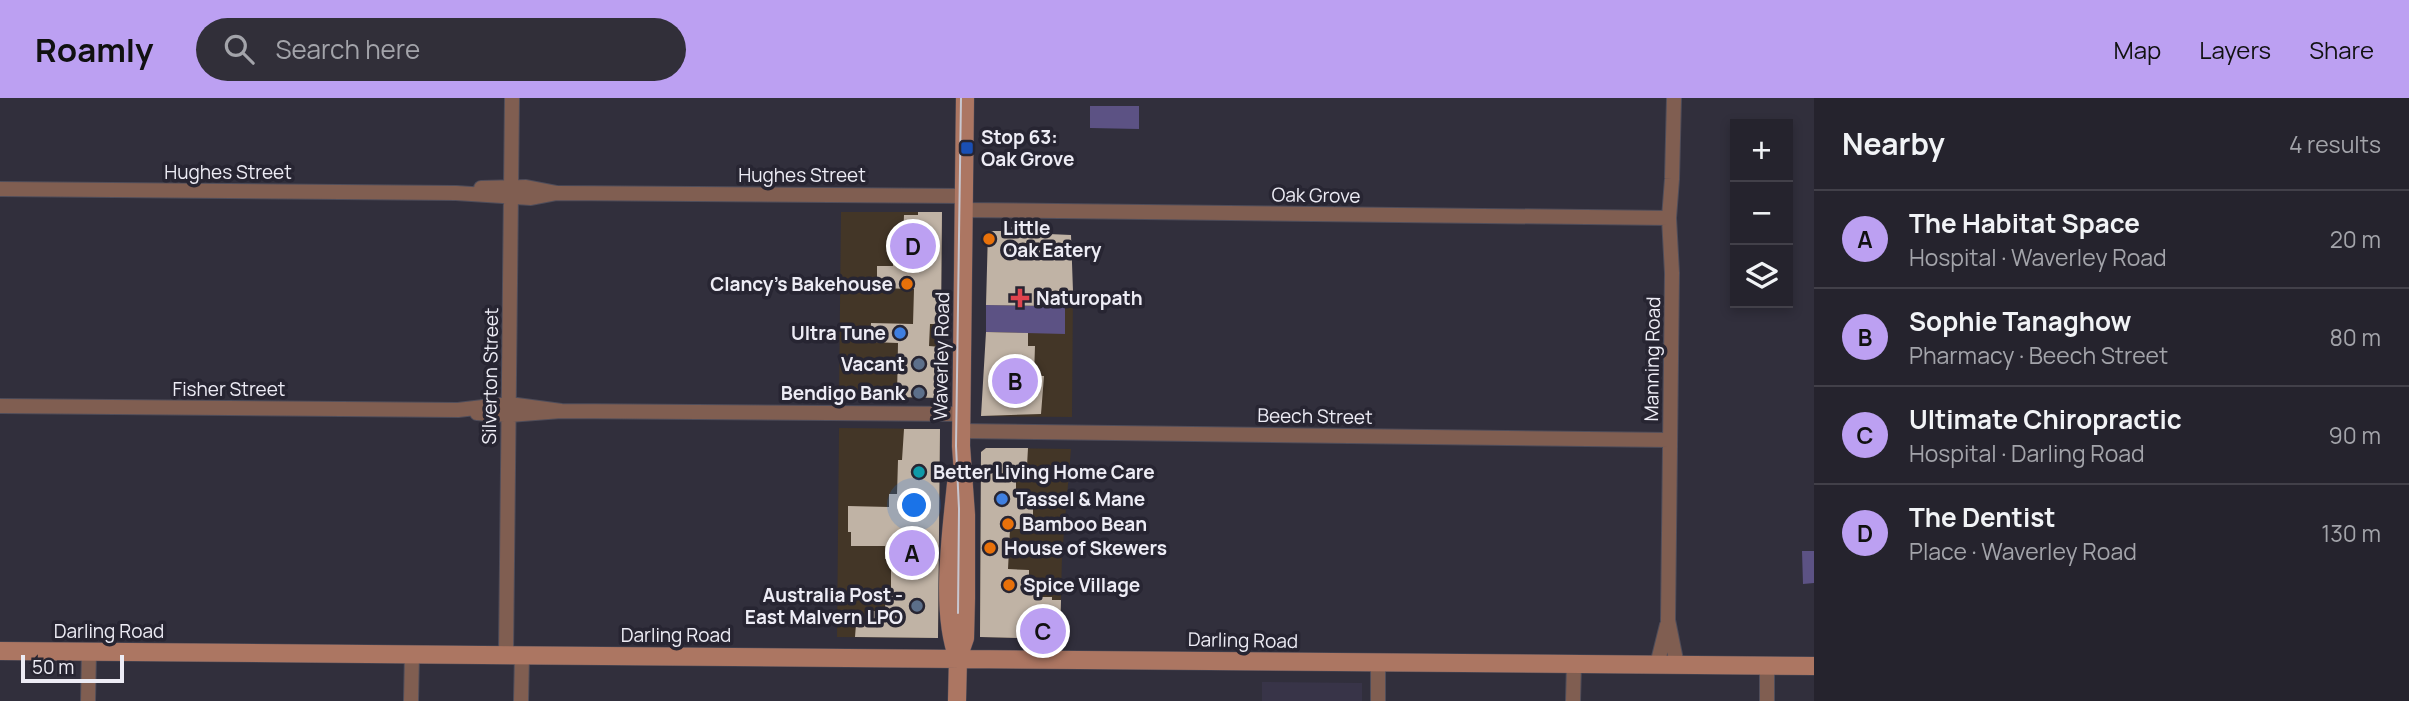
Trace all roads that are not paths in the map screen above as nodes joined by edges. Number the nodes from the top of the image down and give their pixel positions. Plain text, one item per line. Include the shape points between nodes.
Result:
1 (512, 98) edge
2 (965, 98) edge
3 (1674, 98) edge
4 (0, 189) edge
5 (511, 192) junction
6 (963, 203) junction
7 (1669, 218) junction
8 (0, 406) edge
9 (509, 410) junction
10 (961, 430) junction
11 (1670, 440) junction
12 (1668, 620) junction
13 (0, 651) edge
14 (89, 652) junction
15 (412, 654) junction
16 (514, 655) junction
17 (958, 657) junction
18 (1378, 662) junction
19 (1574, 664) junction
20 (1657, 665) junction
21 (1677, 665) junction
22 (1767, 666) junction
23 (1814, 666) edge
24 (89, 701) edge
25 (411, 701) edge
26 (521, 701) edge
27 (957, 701) edge
28 (1378, 701) edge
29 (1573, 701) edge
30 (1767, 701) edge

1 - 5 street, Silverton Street
2 - 6 street, Waverley Road
3 - 7 street, Manning Road
4 - 5 street, Hughes Street
5 - 6 street, Hughes Street via 543,197 557,193
5 - 9 street, Silverton Street
6 - 7 street, Oak Grove
6 - 10 street, Waverley Road
7 - 11 street, Manning Road
8 - 9 street, Fisher Street
9 - 10 street, Fisher Street
9 - 16 street, Silverton Street
10 - 11 street, Beech Street
10 - 17 street, Waverley Road via 966,598 965,638
11 - 12 street, Manning Road
12 - 20 street, Manning Road
12 - 21 street, Manning Road
13 - 14 street, Darling Road
14 - 15 street, Darling Road
14 - 24 street
15 - 16 street, Darling Road
15 - 25 street
16 - 17 street, Darling Road
16 - 26 street, Silverton Street
17 - 18 street, Darling Road
17 - 27 street, Waverley Road
18 - 19 street, Darling Road
18 - 28 street
19 - 20 street, Darling Road
19 - 29 street
20 - 21 street, Darling Road
21 - 22 street, Darling Road
22 - 23 street, Darling Road
22 - 30 street

